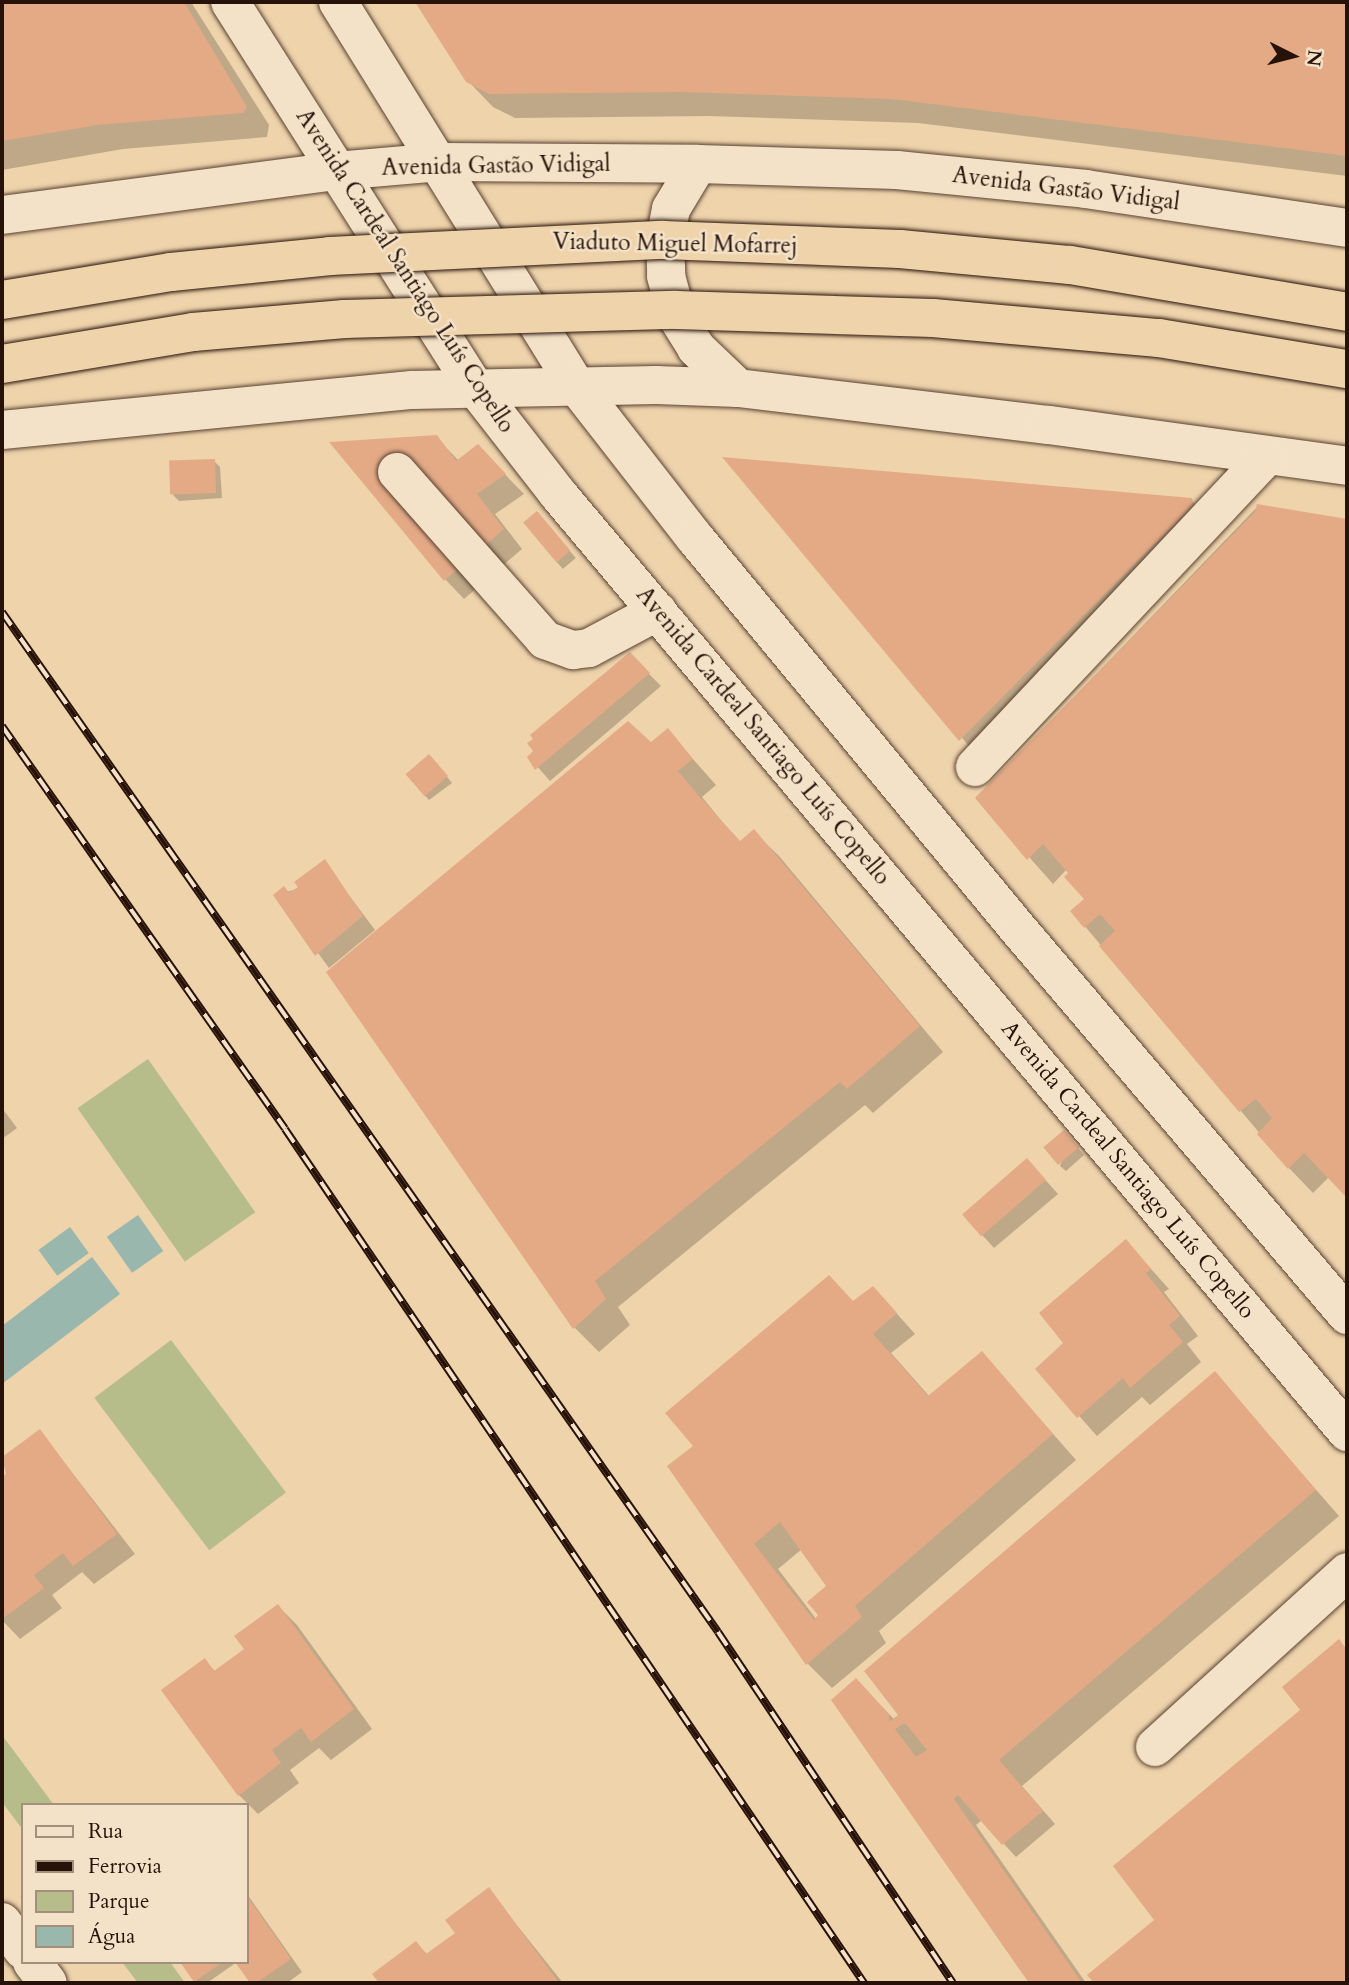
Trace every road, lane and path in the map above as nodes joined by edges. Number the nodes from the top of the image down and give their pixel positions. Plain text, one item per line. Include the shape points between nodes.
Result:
1 (230, 2) edge
2 (338, 2) edge
3 (441, 163) junction
4 (698, 164) junction
5 (337, 171) junction
6 (2, 215) edge
7 (1347, 228) edge
8 (2, 300) edge
9 (1347, 312) edge
10 (2, 365) edge
11 (1347, 369) edge
12 (575, 384) junction
13 (474, 386) junction
14 (738, 388) junction
15 (2, 430) edge
16 (1266, 457) junction
17 (1347, 466) edge
18 (397, 472) dead end
19 (658, 611) junction
20 (975, 767) dead end
21 (1347, 1315) edge
22 (1347, 1432) edge
23 (1347, 1572) edge
24 (1155, 1747) dead end
25 (2, 1922) edge
26 (21, 1947) edge
27 (34, 1964) edge
28 (48, 1983) edge

1 - 5 street, Avenida Cardeal Santiago Luís Copello
2 - 3 street
3 - 4 street, Avenida Gastão Vidigal
3 - 5 street, Avenida Gastão Vidigal
3 - 12 street
4 - 7 street, Avenida Gastão Vidigal via 924,172 1086,189
4 - 14 street via 671,209 665,239 666,276 677,317 696,348
5 - 6 street, Avenida Gastão Vidigal
5 - 13 street, Avenida Cardeal Santiago Luís Copello
8 - 9 highway, Viaduto Miguel Mofarrej, bridge via 171,272 330,256 650,240 900,249 1070,265
10 - 11 highway, bridge via 193,332 344,319 676,310 933,318 1159,338
12 - 13 street
12 - 14 street
12 - 21 street via 695,538
13 - 15 street
13 - 19 street, Avenida Cardeal Santiago Luís Copello
14 - 16 street via 1049,425
16 - 17 street
16 - 20 street
18 - 19 street via 545,640 573,650 589,648
19 - 22 street, Avenida Cardeal Santiago Luís Copello
23 - 24 street
25 - 26 street
27 - 28 street

